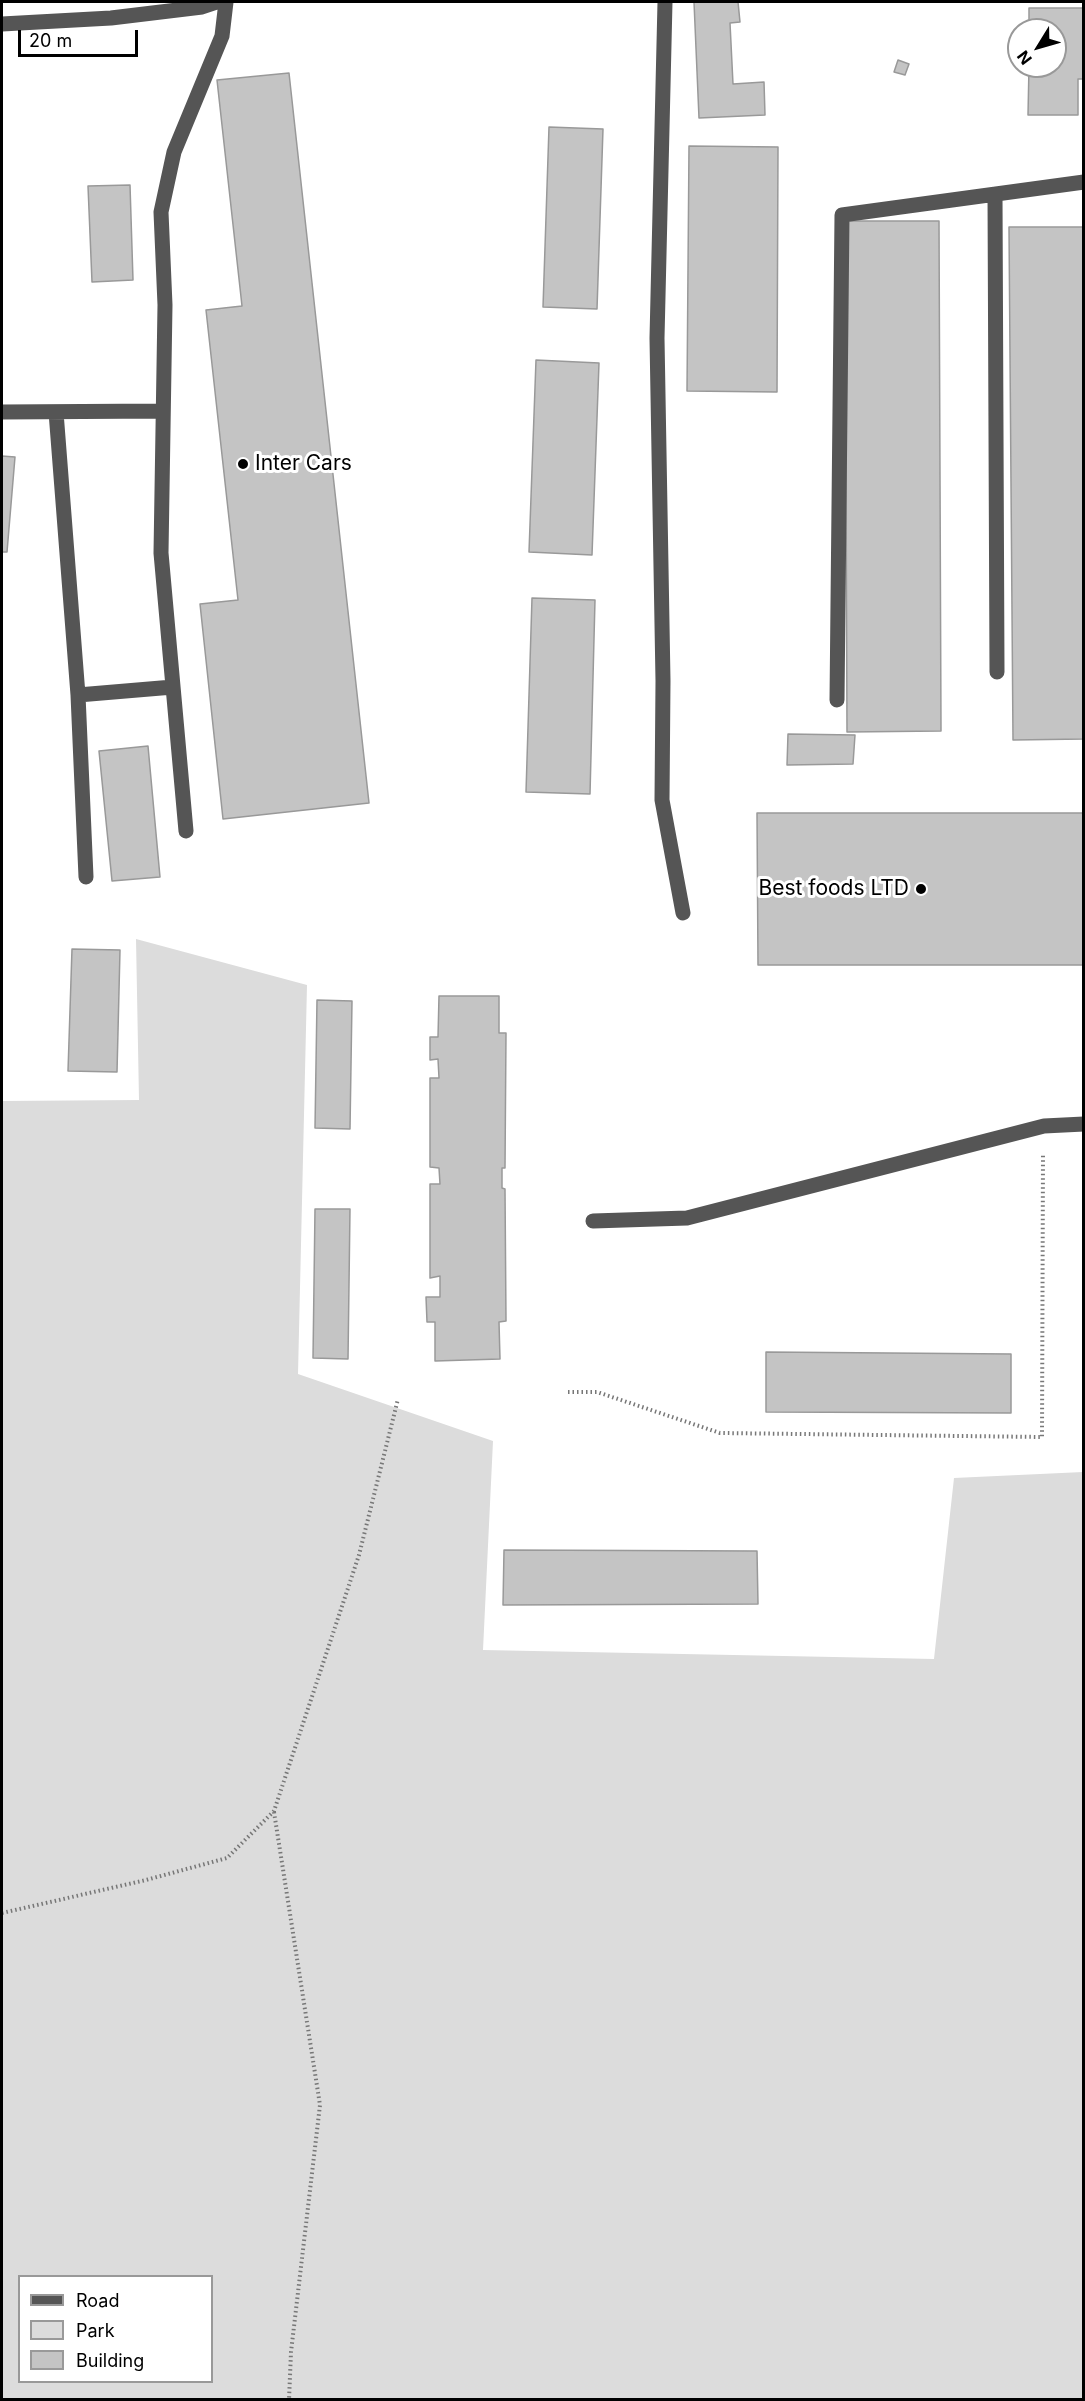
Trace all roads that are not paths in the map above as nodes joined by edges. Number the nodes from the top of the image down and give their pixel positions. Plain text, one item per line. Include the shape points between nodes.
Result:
1 (218, 2) edge
2 (226, 2) edge
3 (665, 2) edge
4 (2, 24) edge
5 (1083, 182) edge
6 (996, 194) junction
7 (163, 411) junction
8 (2, 412) edge
9 (57, 412) junction
10 (997, 672) dead end
11 (173, 687) junction
12 (78, 695) junction
13 (837, 700) dead end
14 (186, 831) dead end
15 (86, 877) dead end
16 (683, 914) dead end
17 (1083, 1124) edge
18 (592, 1221) dead end

1 - 4 street via 111,18
2 - 7 street via 222,36 174,152 162,213
3 - 16 street via 657,338 662,800
5 - 6 street
6 - 10 street
6 - 13 street via 842,215
7 - 9 street
7 - 11 street via 161,553
8 - 9 street
9 - 12 street
11 - 12 street
11 - 14 street
12 - 15 street
17 - 18 street via 1044,1126 687,1218

